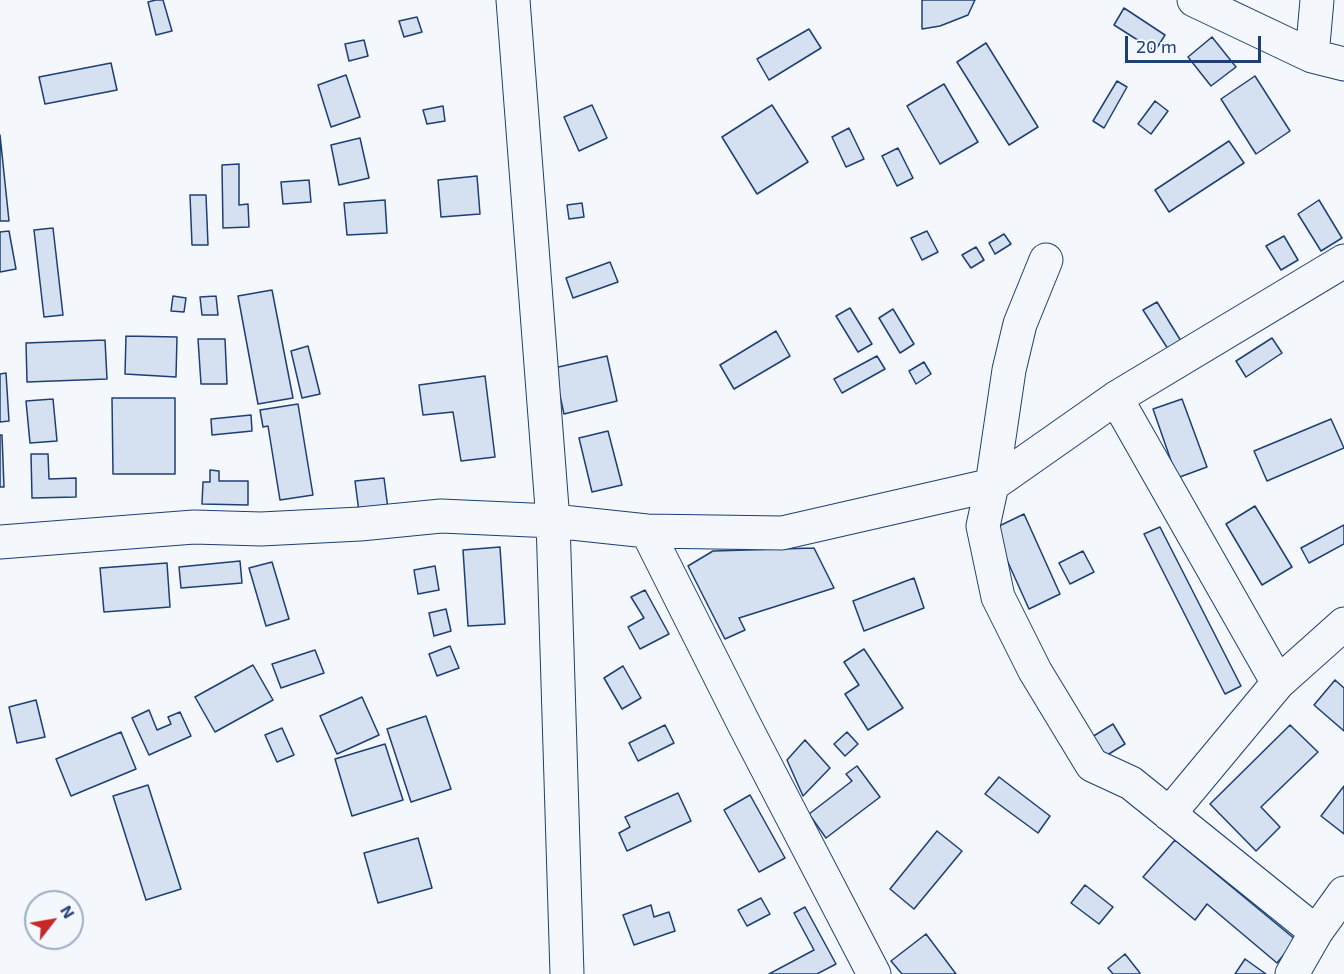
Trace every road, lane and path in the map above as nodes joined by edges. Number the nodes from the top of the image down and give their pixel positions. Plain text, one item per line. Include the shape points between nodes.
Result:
1 (513, 0) edge
2 (1194, 0) edge
3 (1317, 0) edge
4 (1312, 56) junction
5 (1344, 64) edge
6 (1047, 260) dead end
7 (1344, 261) edge
8 (1116, 398) junction
9 (992, 485) junction
10 (553, 521) junction
11 (647, 531) junction
12 (0, 542) edge
13 (1344, 624) edge
14 (1278, 683) junction
15 (1169, 814) junction
16 (1344, 893) edge
17 (1316, 932) junction
18 (866, 972) edge
19 (567, 974) edge
20 (1292, 974) edge

1 - 10 street
2 - 4 street
3 - 4 street
4 - 5 street
6 - 9 street via 1020,324
7 - 8 street
8 - 9 street
8 - 14 street
9 - 11 street via 782,533
9 - 15 street via 983,526 998,597 1035,670 1092,765 1131,783
10 - 11 street
10 - 12 street via 441,516 261,529 194,527
10 - 19 street
11 - 18 street
13 - 14 street
14 - 15 street
15 - 17 street
16 - 17 street
17 - 20 street

